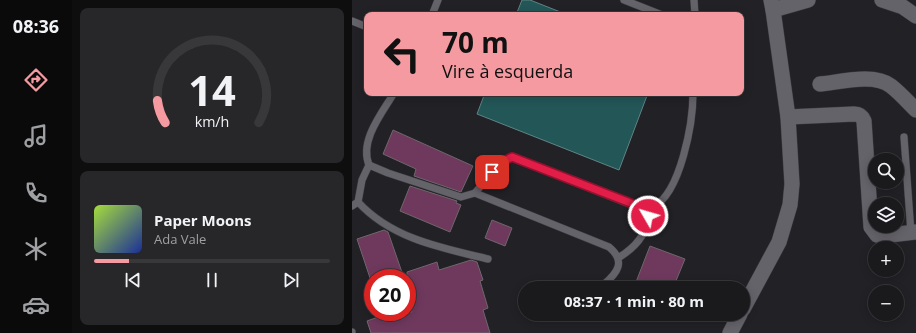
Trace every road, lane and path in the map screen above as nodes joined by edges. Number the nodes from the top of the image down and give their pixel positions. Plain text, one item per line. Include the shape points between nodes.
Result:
1 (438, 0) edge
2 (624, 0) edge
3 (694, 0) edge
4 (808, 0) edge
5 (882, 0) edge
6 (772, 5) edge
7 (433, 12) edge
8 (654, 12) edge
9 (695, 12) edge
10 (916, 16) edge
11 (352, 21) edge
12 (364, 26) edge
13 (820, 84) dead end
14 (392, 96) edge
15 (693, 96) edge
16 (916, 110) edge
17 (788, 117) junction
18 (904, 137) dead end
19 (369, 165) junction
20 (475, 193) junction
21 (355, 204) edge
22 (646, 209) junction
23 (914, 233) edge
24 (618, 258) junction
25 (488, 259) dead end
26 (607, 281) edge
27 (750, 296) edge
28 (736, 321) edge
29 (730, 333) edge

1 - 7 lane
2 - 8 lane
3 - 9 lane
4 - 6 street
5 - 10 street via 903,7
6 - 17 street
11 - 12 lane
13 - 16 street via 866,79 883,82 891,86
14 - 19 lane via 368,142
15 - 22 lane via 690,128 683,159 666,196
17 - 23 street via 859,114 864,121 872,227 876,235 881,236
17 - 27 street via 792,184 787,219 779,242
18 - 23 lane
19 - 20 lane via 452,195 462,197
19 - 21 lane
20 - 22 lane via 499,164 512,157
20 - 24 lane via 609,247 615,251
21 - 25 lane via 407,236
22 - 24 lane via 648,223 645,231 634,246
24 - 26 lane via 619,265
28 - 29 street

